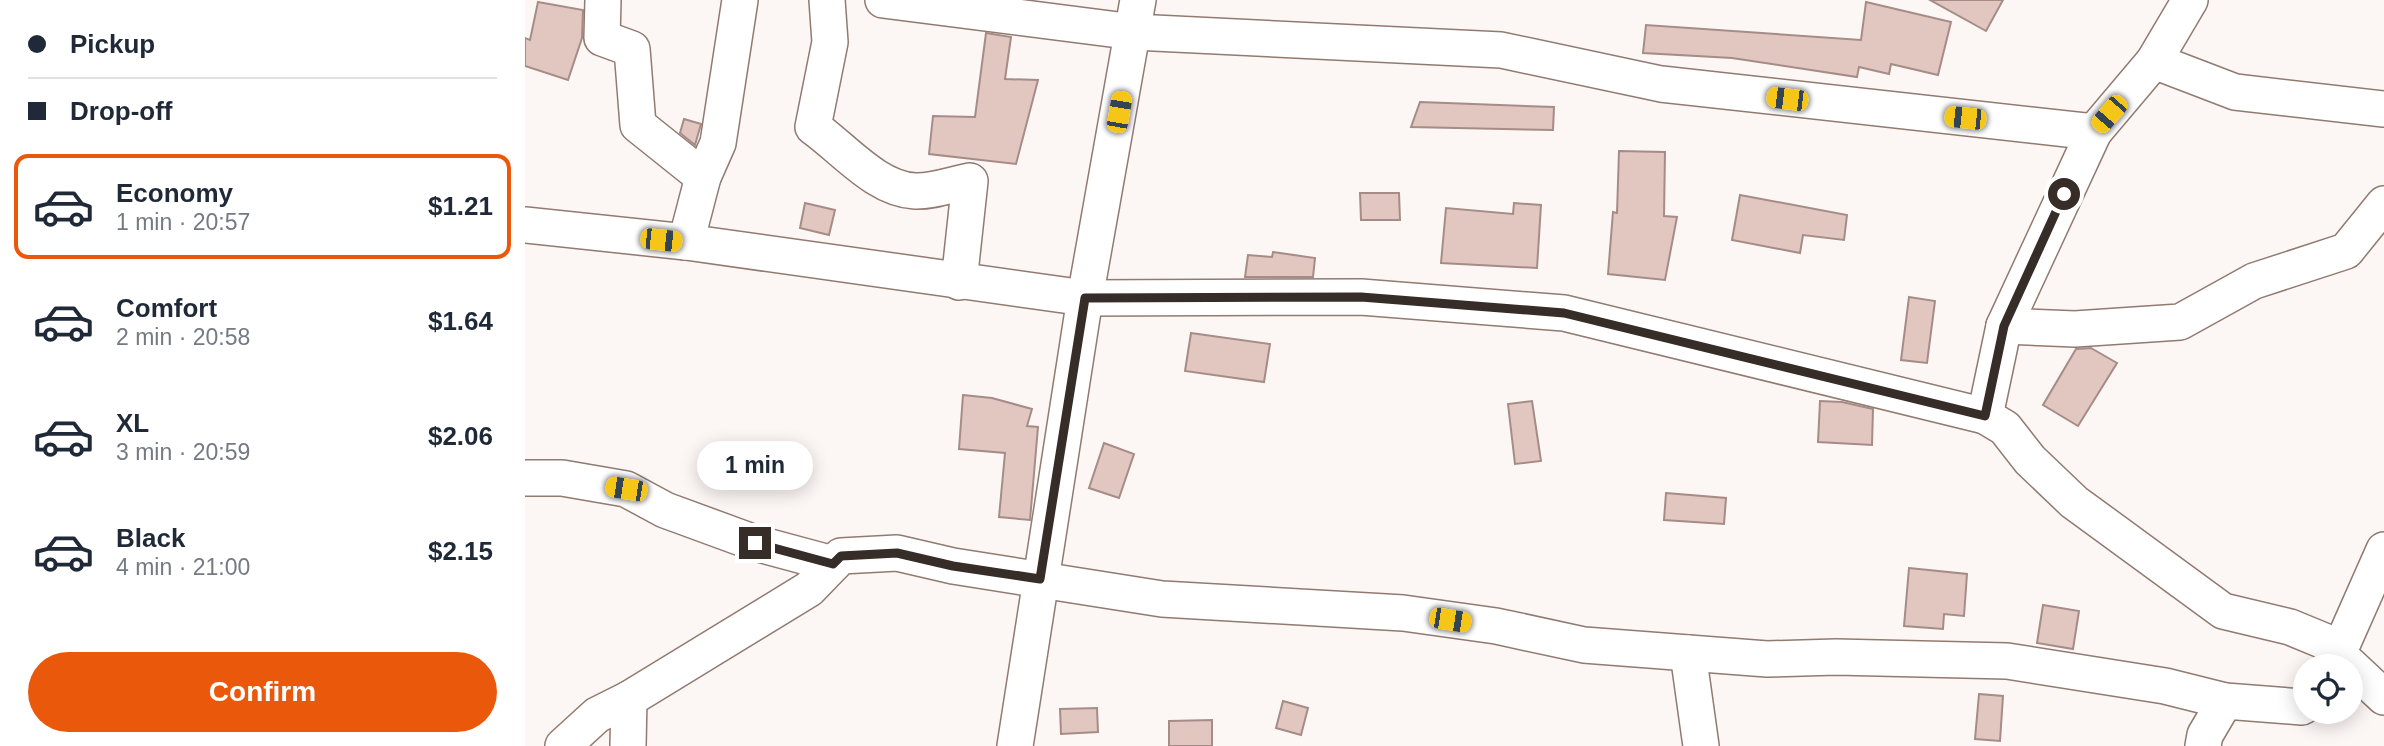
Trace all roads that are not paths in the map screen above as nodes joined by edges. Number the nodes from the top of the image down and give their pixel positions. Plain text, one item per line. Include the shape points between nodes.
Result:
1 (603, 0) edge
2 (740, 0) edge
3 (827, 0) edge
4 (883, 0) edge
5 (2190, 0) edge
6 (1136, 16) edge
7 (2154, 61) junction
8 (2384, 109) edge
9 (2094, 132) junction
10 (703, 177) junction
11 (2384, 204) edge
12 (528, 234) edge
13 (686, 242) junction
14 (959, 282) junction
15 (1085, 298) junction
16 (2004, 326) junction
17 (1985, 416) junction
18 (525, 478) edge
19 (2384, 550) edge
20 (833, 564) junction
21 (1040, 579) junction
22 (1688, 653) junction
23 (2337, 654) edge
24 (2350, 654) edge
25 (2363, 678) edge
26 (2384, 697) edge
27 (629, 699) junction
28 (2225, 701) junction
29 (2293, 706) edge
30 (563, 746) edge
31 (628, 746) edge
32 (1015, 746) edge
33 (1701, 746) edge
34 (2203, 746) edge

1 - 10 street via 602,38 632,49 638,125
2 - 10 street via 717,143
3 - 14 street via 830,42 813,127 872,177 915,191 970,181
4 - 6 street
5 - 7 street
6 - 9 street via 1501,51 1661,85
6 - 15 street
7 - 8 street via 2235,92
7 - 9 street
9 - 16 street
10 - 13 street
11 - 16 street via 2346,251 2254,281 2180,322 2075,330
12 - 13 street
13 - 14 street
14 - 15 street
15 - 17 street via 1361,297 1564,313
15 - 21 street
16 - 17 street
17 - 23 street via 2005,428 2030,460 2074,502 2223,611 2290,627 2324,641
18 - 20 street via 562,478 626,489 716,529
19 - 24 street
20 - 21 street via 841,556 897,553
20 - 27 street via 809,589
21 - 22 street via 1162,599 1403,613 1584,645
21 - 32 street
22 - 28 street via 1767,659 2007,660 2165,686
22 - 33 street
25 - 26 street
27 - 30 street via 597,715
27 - 31 street
28 - 29 street
28 - 34 street

